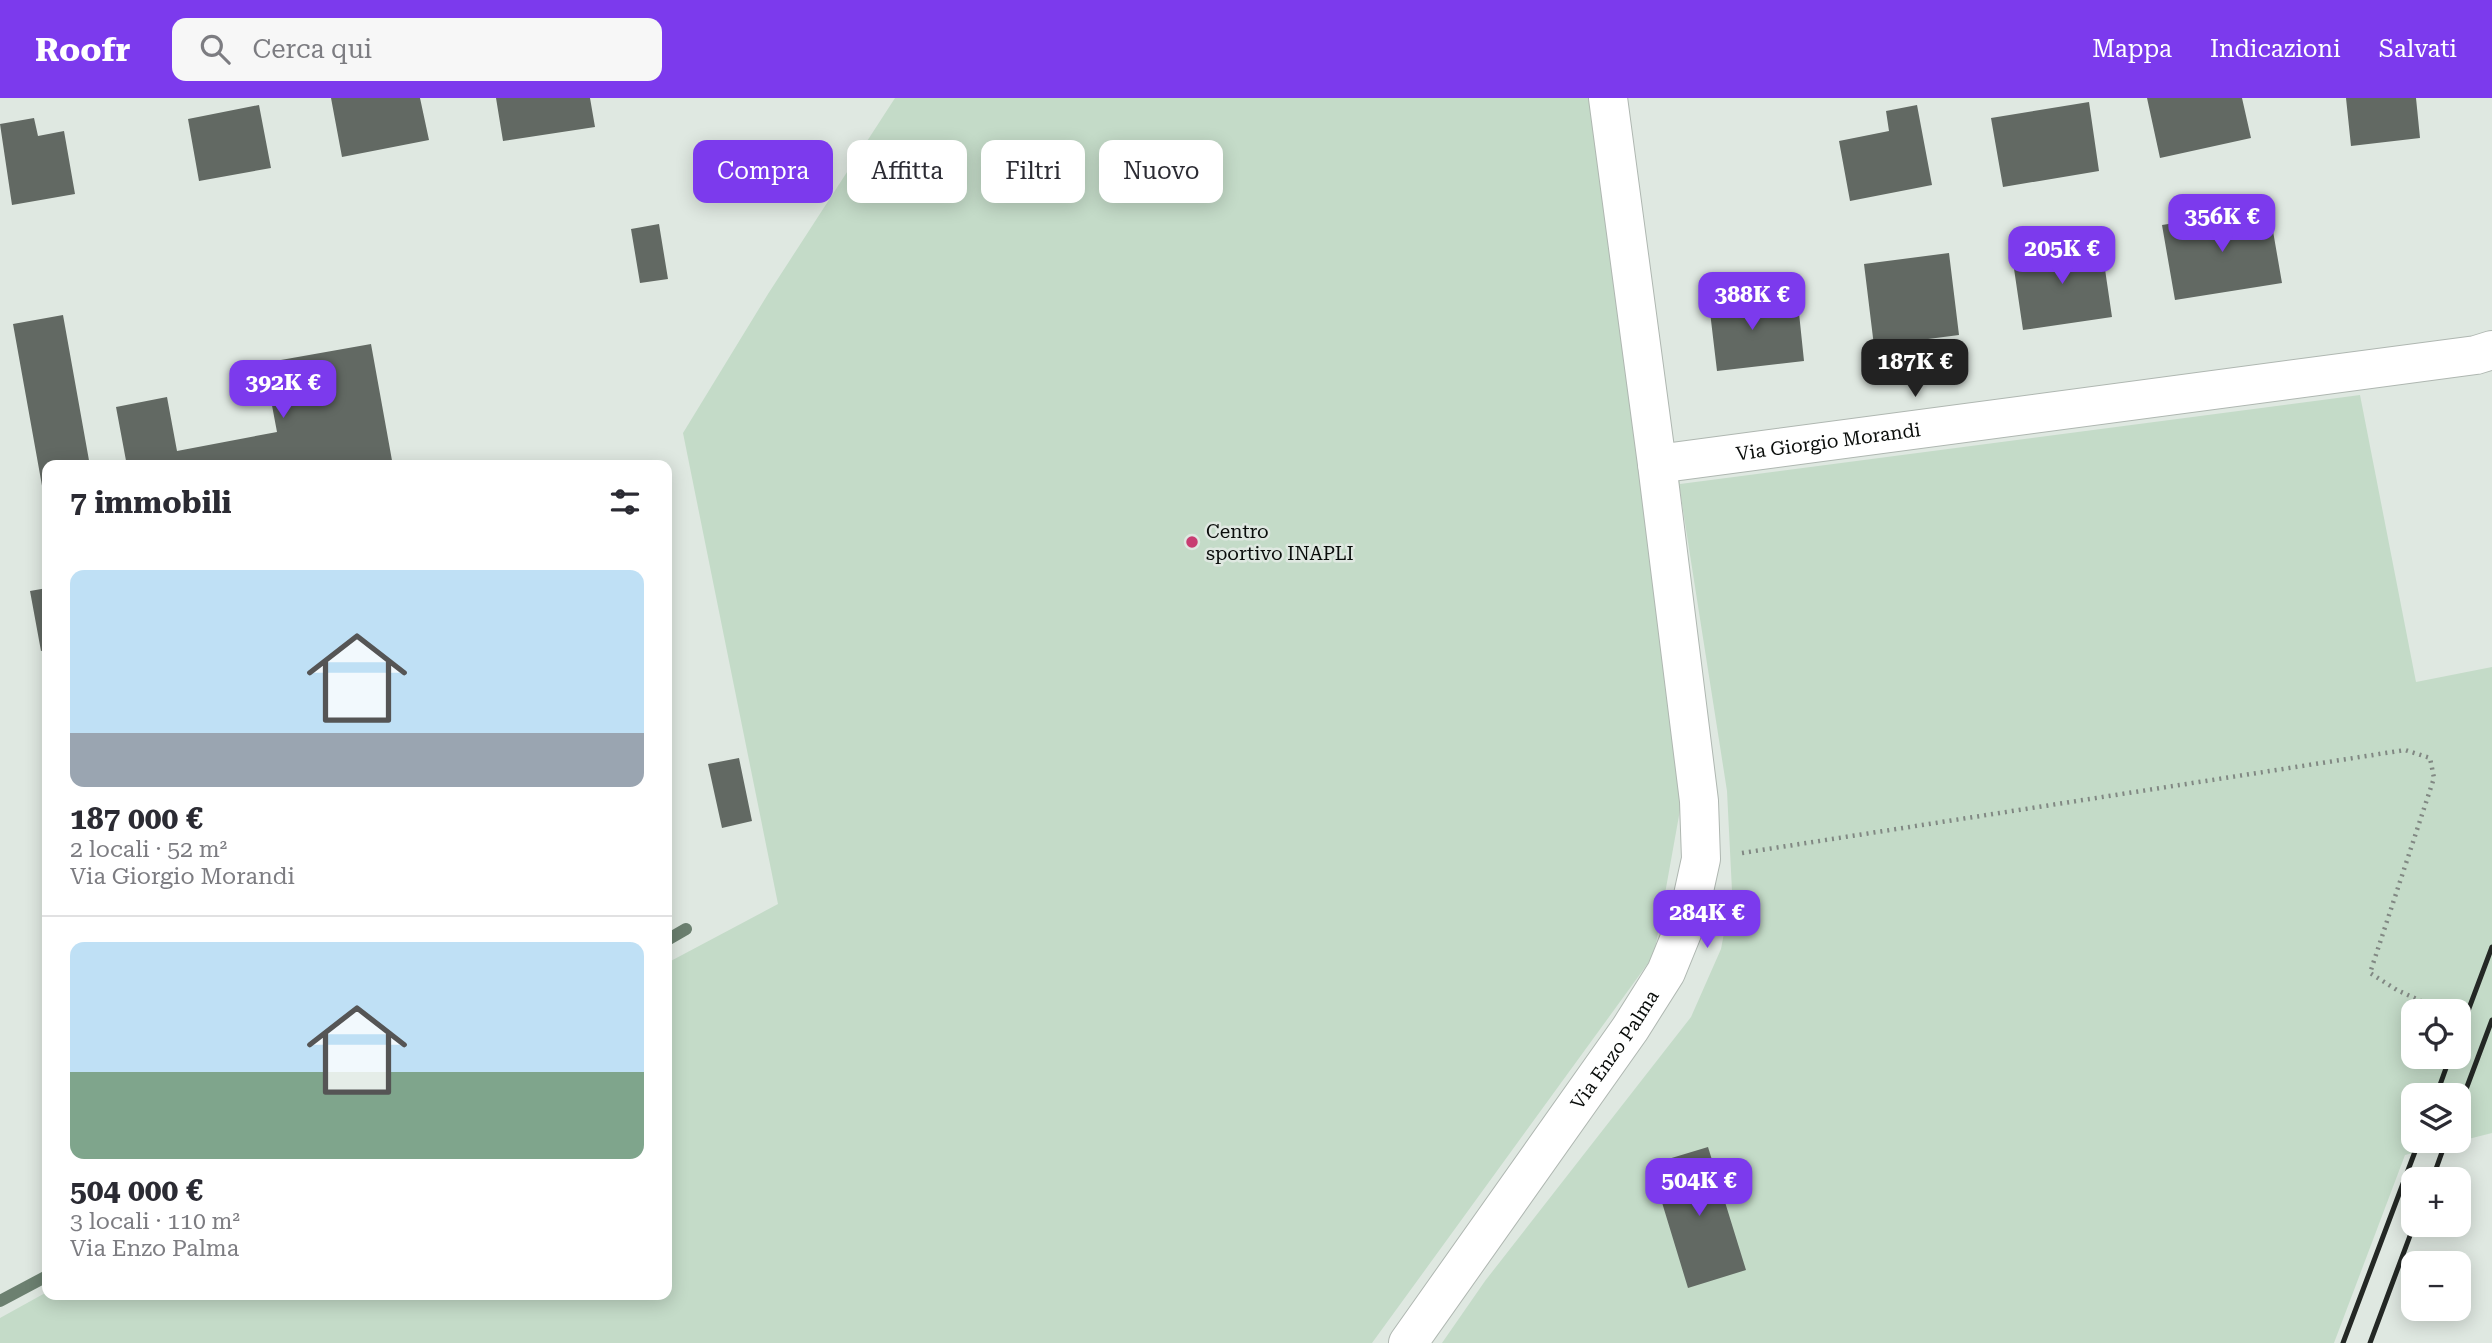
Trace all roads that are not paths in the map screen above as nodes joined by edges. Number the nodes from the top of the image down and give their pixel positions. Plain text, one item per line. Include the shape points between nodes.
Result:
1 (1608, 98) edge
2 (2492, 350) edge
3 (1657, 464) junction
4 (1408, 1343) edge

1 - 3 street
2 - 3 street, Via Giorgio Morandi
3 - 4 street, Via Enzo Palma via 1699,801 1701,859 1688,918 1666,972 1630,1029

